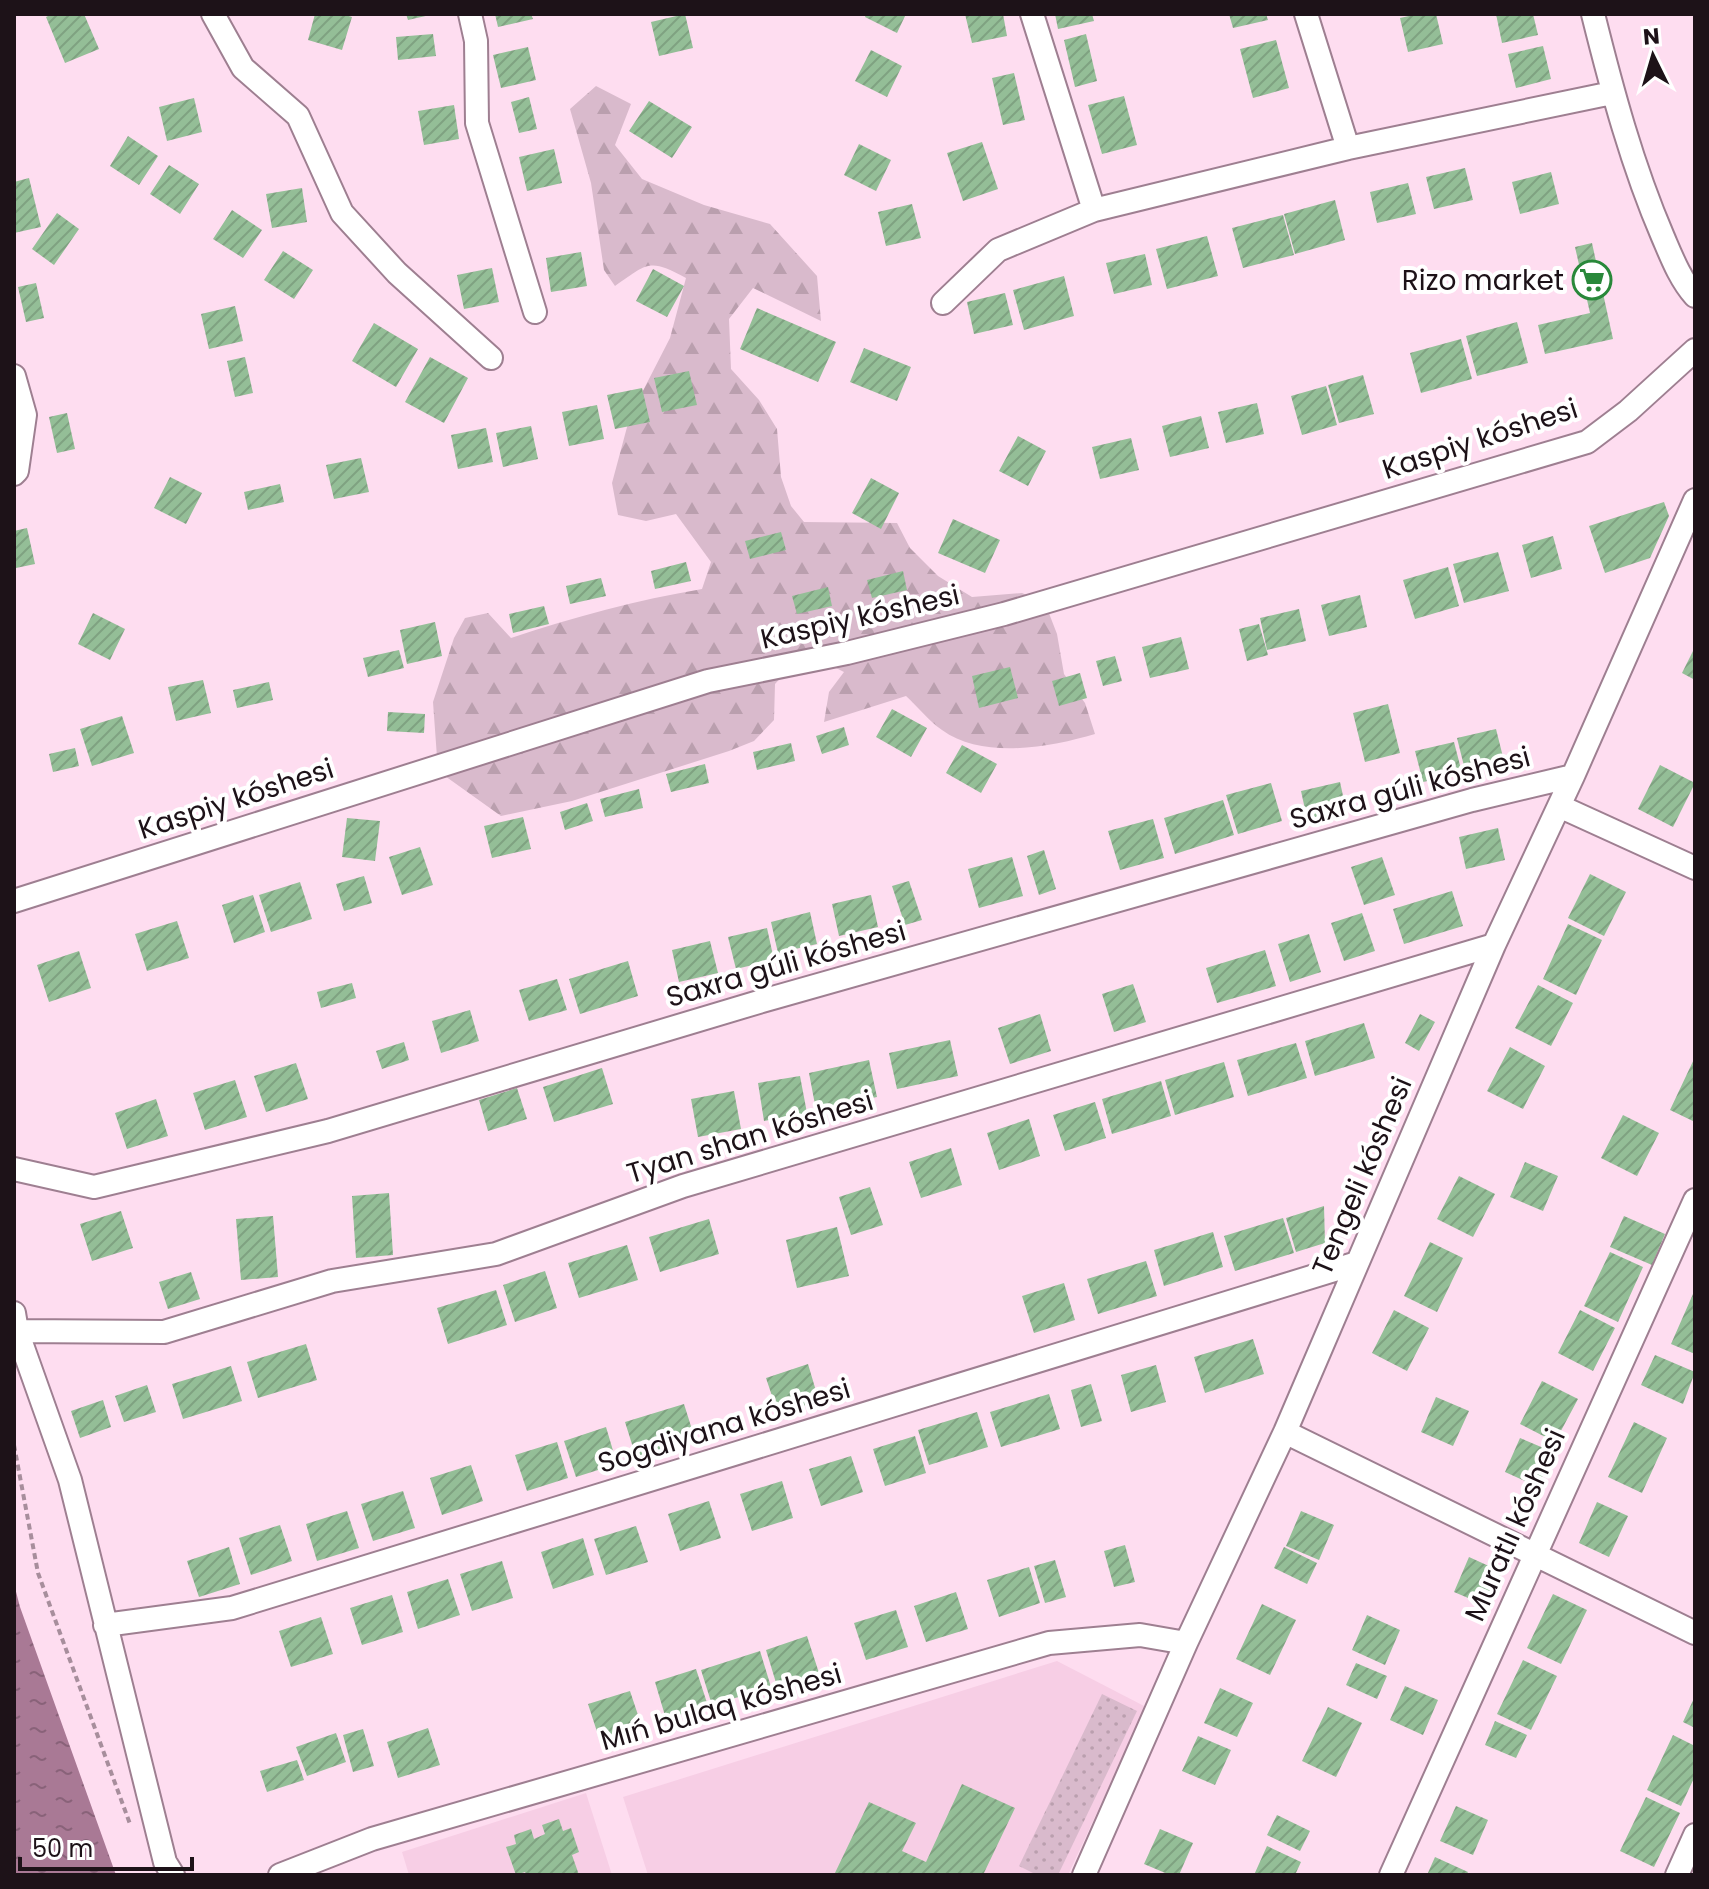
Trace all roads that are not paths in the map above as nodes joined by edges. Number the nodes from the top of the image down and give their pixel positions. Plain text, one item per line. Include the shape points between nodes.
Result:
1 (213, 14) edge
2 (470, 14) edge
3 (1032, 14) edge
4 (1306, 14) edge
5 (1593, 14) edge
6 (1612, 93) junction
7 (1348, 148) junction
8 (1094, 210) junction
9 (1695, 296) edge
10 (943, 303) dead end
11 (535, 312) dead end
12 (1695, 350) edge
13 (491, 358) dead end
14 (14, 376) edge
15 (14, 474) edge
16 (1695, 500) edge
17 (1573, 776) junction
18 (1559, 806) junction
19 (1695, 868) edge
20 (14, 901) edge
21 (1494, 945) junction
22 (14, 1169) edge
23 (1695, 1200) edge
24 (1357, 1263) junction
25 (15, 1322) edge
26 (1285, 1432) junction
27 (1533, 1556) junction
28 (105, 1625) junction
29 (1695, 1633) edge
30 (1186, 1643) junction
31 (1695, 1835) edge
32 (173, 1875) edge
33 (280, 1875) edge
34 (1084, 1875) edge
35 (1391, 1875) edge
36 (1677, 1875) edge

1 - 13 street via 243,68 298,116 342,213 397,273
2 - 11 street via 476,41 477,123
3 - 8 street
4 - 7 street
5 - 6 street
6 - 7 street
6 - 9 street via 1651,208 1683,282
7 - 8 street
8 - 10 street via 998,250
12 - 20 street, Kaspiy kóshesi via 1587,442 1004,614 708,681
14 - 15 street via 25,415
16 - 17 street, Tengeli kóshesi
17 - 18 street, Tengeli kóshesi
17 - 22 street, Saxra gúli kóshesi via 1457,804 762,1001 328,1131 94,1187
18 - 19 street
18 - 21 street, Tengeli kóshesi
21 - 24 street, Tengeli kóshesi
21 - 25 street, Tyan shan kóshesi via 683,1186 496,1254 332,1281 164,1332
23 - 27 street, Muratlı kóshesi
24 - 26 street, Tengeli kóshesi
24 - 28 street, Sogdiyana kóshesi via 232,1608
25 - 28 street via 70,1480
26 - 27 street
26 - 30 street, Tengeli kóshesi
27 - 29 street
27 - 35 street, Muratlı kóshesi
28 - 32 street via 165,1862
30 - 33 street, Mıń bulaq kóshesi via 1140,1635 1049,1643 372,1839
30 - 34 street, Tengeli kóshesi
31 - 36 street

